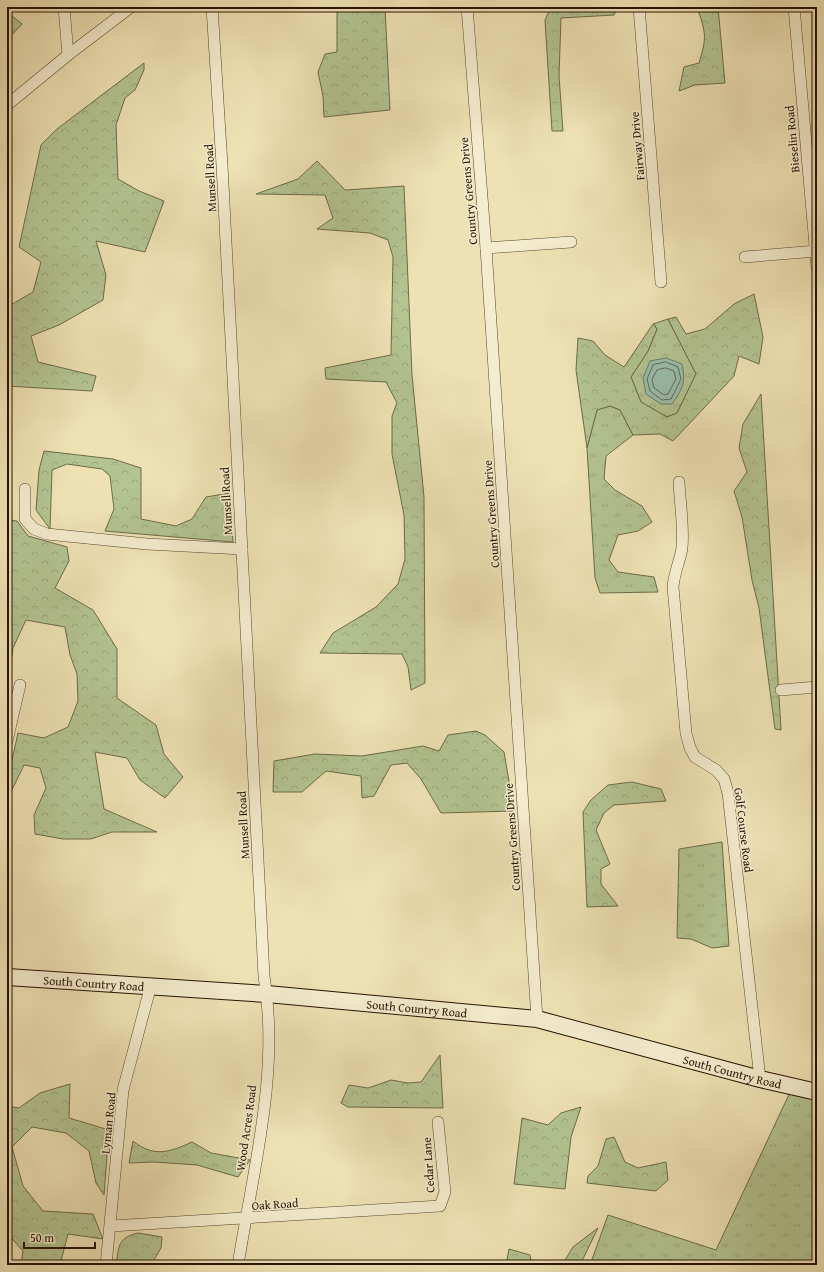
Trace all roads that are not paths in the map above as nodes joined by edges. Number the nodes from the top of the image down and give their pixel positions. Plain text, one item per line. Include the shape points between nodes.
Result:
1 (64, 7) edge
2 (131, 7) edge
3 (212, 7) edge
4 (467, 7) edge
5 (639, 7) edge
6 (794, 7) edge
7 (68, 55) junction
8 (7, 104) edge
9 (571, 242) dead end
10 (486, 248) junction
11 (816, 251) edge
12 (745, 257) dead end
13 (817, 268) edge
14 (661, 282) dead end
15 (679, 482) dead end
16 (26, 489) dead end
17 (242, 549) junction
18 (20, 686) dead end
19 (817, 687) edge
20 (781, 690) dead end
21 (7, 741) edge
22 (7, 977) edge
23 (151, 985) junction
24 (267, 994) junction
25 (536, 1019) junction
26 (760, 1079) junction
27 (817, 1092) edge
28 (438, 1122) dead end
29 (440, 1206) joint
30 (245, 1218) junction
31 (111, 1226) junction
32 (106, 1265) edge
33 (238, 1265) edge

1 - 7 street
2 - 7 street
3 - 17 street, Munsell Road
4 - 10 street, Country Greens Drive
5 - 14 street, Fairway Drive
6 - 11 street, Bieselin Road
7 - 8 street
9 - 10 street
10 - 25 street, Country Greens Drive
11 - 12 street
11 - 13 street, Bieselin Road
15 - 26 street, Golf Course Road via 682,550 672,587 686,733 695,757 716,770 724,779 728,793
16 - 17 street via 25,520 34,529 47,534 148,544
17 - 24 street, Munsell Road
18 - 21 street
19 - 20 street
22 - 23 main road, South Country Road
23 - 24 main road, South Country Road
23 - 31 street, Lyman Road via 123,1090
24 - 25 main road, South Country Road
24 - 30 street, Wood Acres Road via 269,1015 265,1105
25 - 26 main road, South Country Road
26 - 27 main road, South Country Road
28 - 29 street, Cedar Lane via 445,1192
29 - 30 street, Oak Road
30 - 31 street, Oak Road
30 - 33 street, Wood Acres Road
31 - 32 street, Lyman Road

